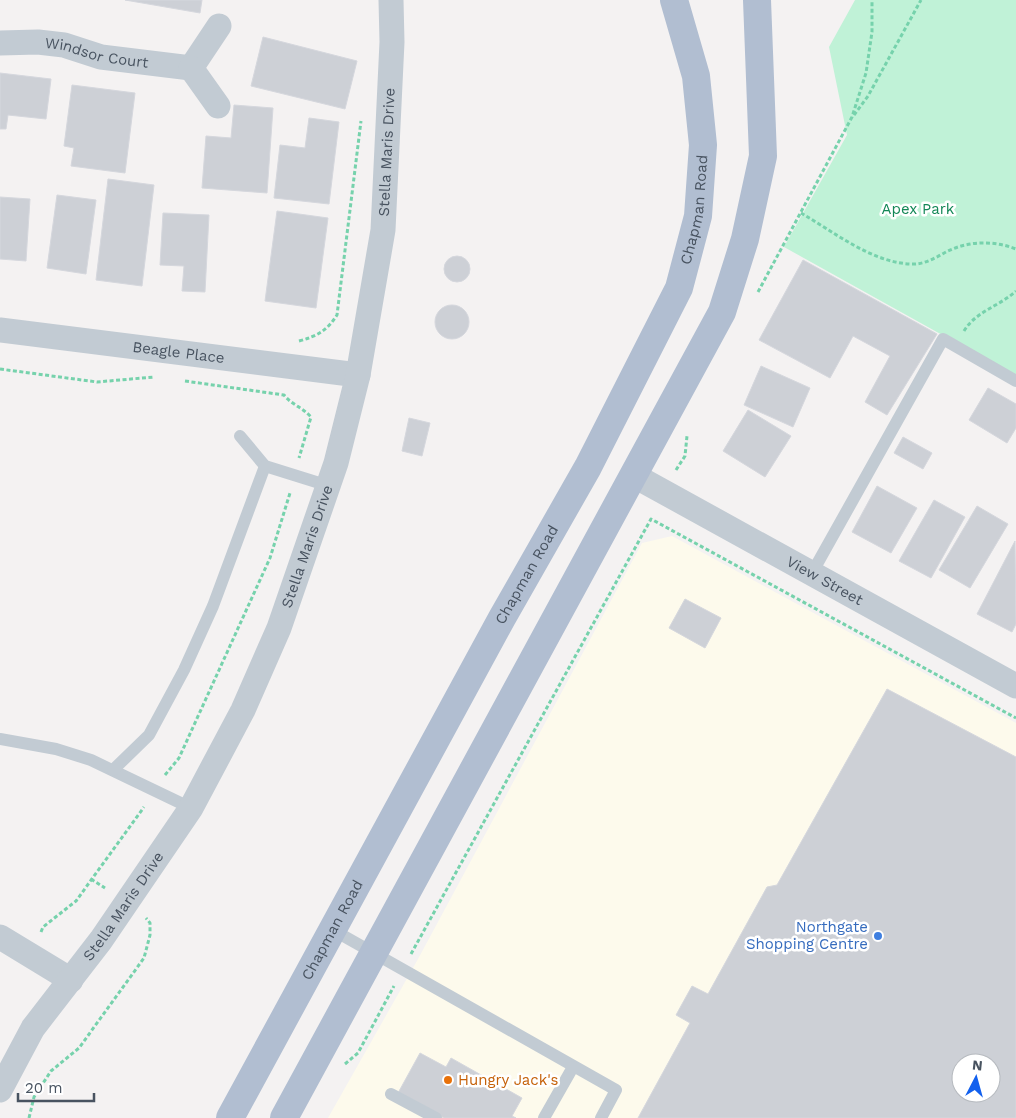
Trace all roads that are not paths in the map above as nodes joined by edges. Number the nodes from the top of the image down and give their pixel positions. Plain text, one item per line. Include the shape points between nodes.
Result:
1 (391, 0) edge
2 (674, 0) edge
3 (757, 0) edge
4 (771, 0) edge
5 (219, 26) dead end
6 (0, 43) edge
7 (759, 46) junction
8 (191, 68) junction
9 (218, 106) dead end
10 (0, 330) edge
11 (358, 375) junction
12 (1016, 381) edge
13 (240, 436) dead end
14 (265, 466) junction
15 (633, 475) junction
16 (329, 486) junction
17 (812, 573) junction
18 (1016, 686) edge
19 (0, 739) edge
20 (113, 770) junction
21 (191, 808) junction
22 (333, 930) junction
23 (0, 937) edge
24 (374, 953) junction
25 (71, 980) junction
26 (33, 1028) junction
27 (0, 1057) edge
28 (573, 1067) junction
29 (0, 1090) edge
30 (391, 1094) dead end
31 (230, 1118) edge
32 (284, 1118) edge
33 (436, 1118) edge
34 (544, 1118) edge
35 (601, 1118) edge

1 - 11 street, Stella Maris Drive via 383,230
2 - 22 main road, Chapman Road via 696,76 703,145 698,216 679,288 588,467
3 - 7 main road
4 - 7 main road
5 - 8 street
6 - 8 street, Windsor Court via 64,45 101,57
7 - 15 main road via 763,156 746,240 722,312
8 - 9 street
10 - 11 street, Beagle Place
11 - 16 street, Stella Maris Drive
12 - 17 lane via 943,339
13 - 14 lane
14 - 16 lane
14 - 20 lane via 213,606 184,670 149,735
15 - 17 street, View Street
15 - 24 main road
16 - 21 street, Stella Maris Drive via 279,628 243,710
17 - 18 street, View Street
19 - 20 lane via 56,749
20 - 21 lane
21 - 25 street, Stella Maris Drive
22 - 24 lane
22 - 31 main road, Chapman Road
23 - 25 street
24 - 28 lane
24 - 32 main road
25 - 26 street, Stella Maris Drive
26 - 27 street, Stella Maris Drive
26 - 29 street, Stella Maris Drive
28 - 34 lane
28 - 35 lane via 616,1090
30 - 33 lane

